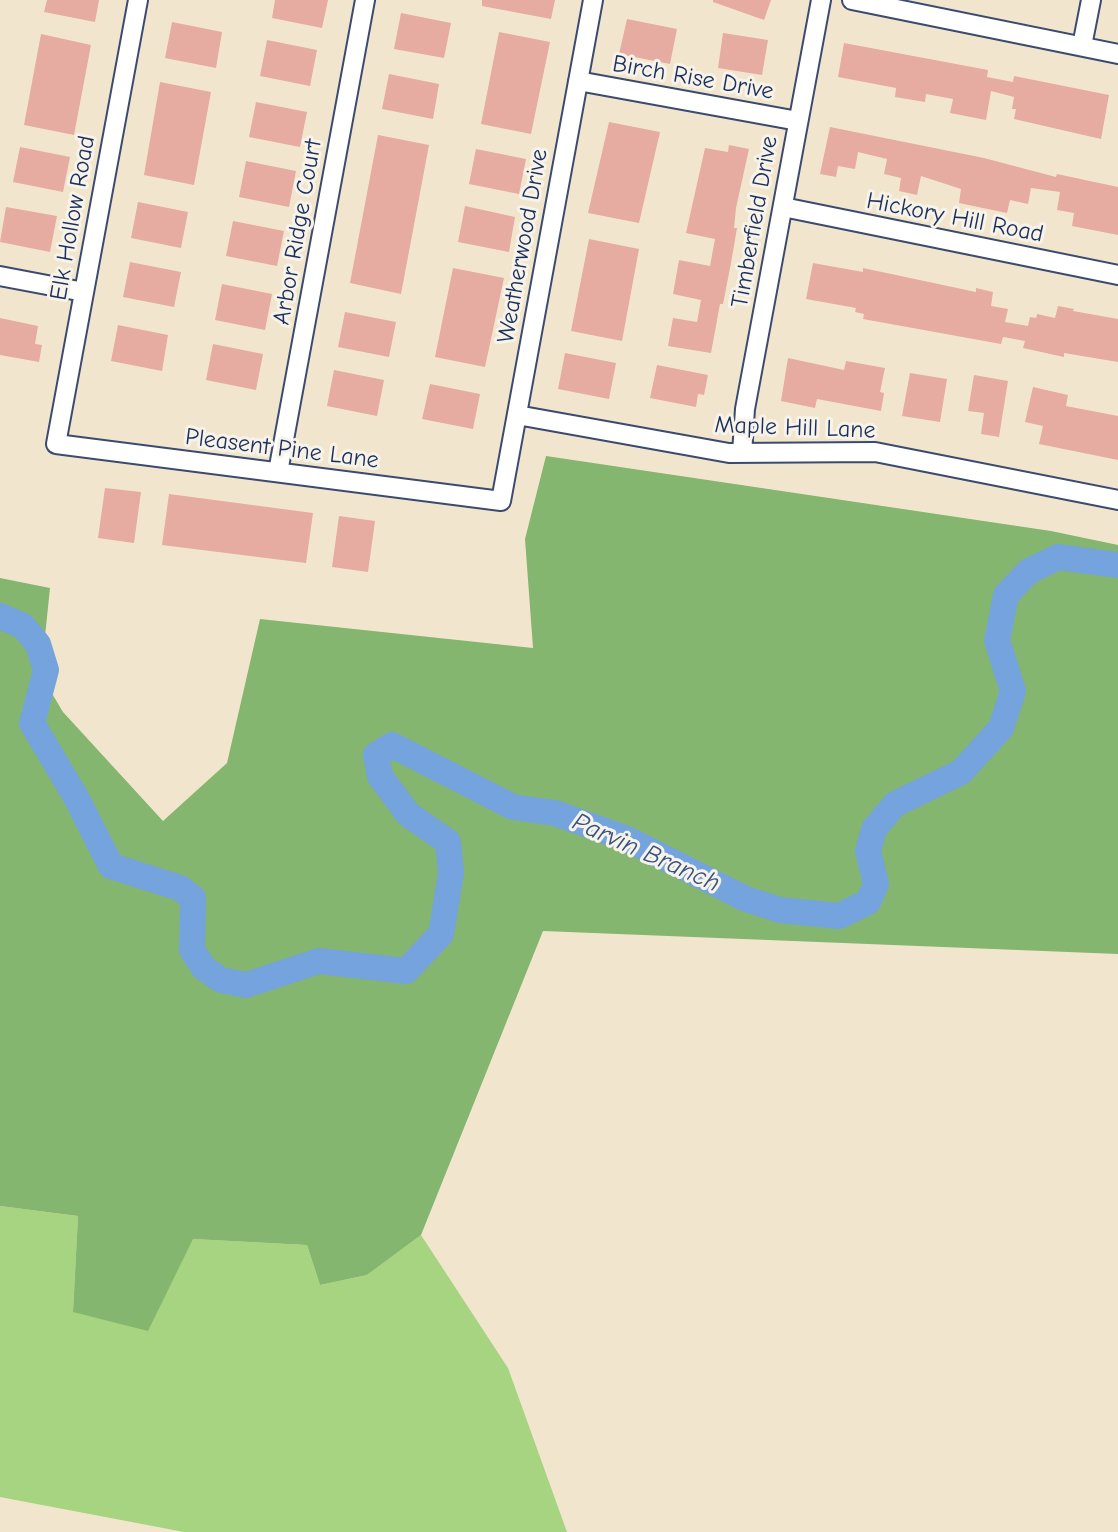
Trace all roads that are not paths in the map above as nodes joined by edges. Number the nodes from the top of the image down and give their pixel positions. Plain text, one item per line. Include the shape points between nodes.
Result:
1 (138, 0) edge
2 (365, 0) edge
3 (593, 0) edge
4 (821, 0) edge
5 (852, 0) edge
6 (1091, 0) edge
7 (1082, 46) junction
8 (1118, 54) edge
9 (578, 81) junction
10 (798, 121) junction
11 (783, 207) junction
12 (1118, 275) edge
13 (0, 276) edge
14 (84, 292) junction
15 (517, 415) junction
16 (56, 444) joint
17 (742, 453) junction
18 (278, 472) junction
19 (1118, 500) edge
20 (501, 501) joint

1 - 14 street, Elk Hollow Road
2 - 18 street, Arbor Ridge Court
3 - 9 street, Weatherwood Drive
4 - 10 street, Timberfield Drive
5 - 7 street
6 - 7 street
7 - 8 street
9 - 10 street, Birch Rise Drive
9 - 15 street, Weatherwood Drive
10 - 11 street, Timberfield Drive
11 - 12 street, Hickory Hill Road
11 - 17 street, Timberfield Drive via 745,409
13 - 14 street
14 - 16 street, Elk Hollow Road
15 - 17 street, Maple Hill Lane
15 - 20 street, Weatherwood Drive
16 - 18 street, Pleasent Pine Lane
17 - 19 street, Maple Hill Lane via 875,452
18 - 20 street, Pleasent Pine Lane

